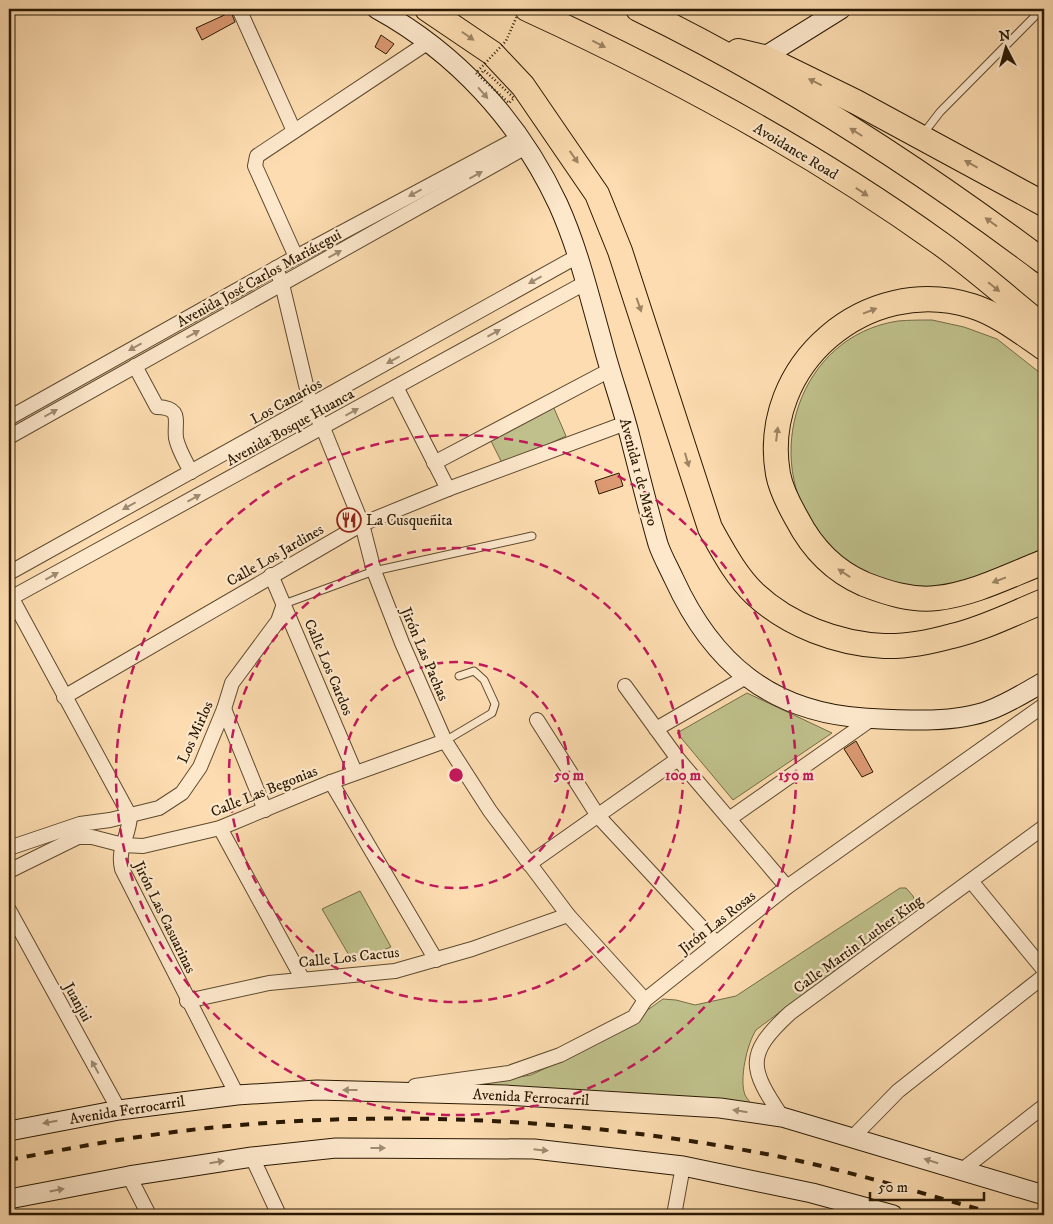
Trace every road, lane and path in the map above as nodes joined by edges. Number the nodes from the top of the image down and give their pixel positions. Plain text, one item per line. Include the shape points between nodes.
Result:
1 (239, 9) edge
2 (377, 9) edge
3 (427, 9) edge
4 (520, 9) edge
5 (527, 9) edge
6 (638, 9) edge
7 (841, 9) edge
8 (1042, 9) edge
9 (430, 41) junction
10 (709, 44) junction
11 (764, 57) junction
12 (478, 74) junction
13 (294, 131) junction
14 (921, 137) junction
15 (523, 142) junction
16 (1044, 204) edge
17 (578, 256) junction
18 (296, 257) junction
19 (1044, 262) edge
20 (276, 268) junction
21 (585, 283) junction
22 (282, 284) junction
23 (1044, 327) edge
24 (1044, 348) edge
25 (135, 366) junction
26 (610, 370) junction
27 (396, 387) junction
28 (310, 406) junction
29 (9, 418) edge
30 (626, 423) junction
31 (323, 428) junction
32 (9, 437) edge
33 (434, 463) junction
34 (191, 472) junction
35 (166, 486) junction
36 (448, 489) junction
37 (177, 508) junction
38 (362, 524) junction
39 (532, 536) dead end
40 (1044, 562) edge
41 (374, 571) junction
42 (9, 572) edge
43 (271, 575) junction
44 (10, 597) edge
45 (1044, 602) edge
46 (284, 604) junction
47 (458, 676) dead end
48 (746, 677) junction
49 (1044, 682) edge
50 (625, 686) dead end
51 (64, 697) junction
52 (1044, 705) edge
53 (224, 709) junction
54 (873, 718) junction
55 (537, 720) dead end
56 (656, 729) junction
57 (445, 741) junction
58 (678, 760) junction
59 (355, 772) junction
60 (331, 782) junction
61 (265, 810) junction
62 (130, 816) junction
63 (598, 816) junction
64 (729, 820) junction
65 (1044, 827) edge
66 (220, 828) junction
67 (122, 845) junction
68 (9, 848) edge
69 (529, 864) junction
70 (9, 870) edge
71 (971, 881) junction
72 (787, 887) junction
73 (9, 910) edge
74 (568, 915) junction
75 (716, 943) junction
76 (436, 960) junction
77 (1044, 970) edge
78 (1044, 976) edge
79 (302, 978) junction
80 (187, 1000) junction
81 (645, 1000) junction
82 (380, 1090) junction
83 (237, 1095) junction
84 (1044, 1106) edge
85 (119, 1110) junction
86 (782, 1117) junction
87 (9, 1131) edge
88 (853, 1137) junction
89 (252, 1157) junction
90 (683, 1166) junction
91 (962, 1170) junction
92 (130, 1176) junction
93 (1044, 1195) edge
94 (9, 1199) edge
95 (149, 1215) edge
96 (279, 1215) edge
97 (674, 1215) edge
98 (893, 1215) edge

1 - 13 street
2 - 9 main road, Avenida 1 de Mayo
3 -> 45 highway via 492,53 523,86 597,194 633,288 710,528 734,568 755,594 811,630 884,646 954,636
4 - 12 path, bridge via 506,42
5 -> 23 highway, Avoidance Road via 721,106 784,143 942,245
6 - 10 highway
7 - 11 main road
8 - 14 lane via 940,112
9 - 13 street
9 -> 15 main road, Avenida 1 de Mayo via 472,80
10 - 11 highway
19 -> 10 highway via 909,164
14 -> 11 highway
12 - 12 path, bridge via 509,103 514,98 484,70
13 - 18 street via 257,156 255,166
16 -> 14 highway
15 - 17 main road, Avenida 1 de Mayo via 557,203
15 -> 18 street, Avenida José Carlos Mariátegui
22 -> 15 street, Avenida José Carlos Mariátegui
17 - 21 main road, Avenida 1 de Mayo
17 -> 28 street, Los Canarios
18 - 20 street, Avenida José Carlos Mariátegui
20 - 22 street, Jirón Las Pachas
20 -> 29 street, Avenida José Carlos Mariátegui
21 - 26 main road, Avenida 1 de Mayo
27 -> 21 street, Avenida Bosque Huanca
25 -> 22 street, Avenida José Carlos Mariátegui
22 - 28 street, Jirón Las Pachas
40 -> 24 highway via 963,594 936,598 912,598 882,592 852,579 832,565 808,540 787,501 778,475 776,442 786,396 812,352 830,333 873,309 923,300 973,306 1008,323
32 -> 25 street, Avenida José Carlos Mariátegui
25 - 34 street via 157,407 166,407 177,418 176,439
26 - 30 main road, Avenida 1 de Mayo
26 - 33 street
31 -> 27 street, Avenida Bosque Huanca
27 - 33 street
28 - 31 street, Jirón Las Pachas
28 - 34 street, Los Canarios
30 - 36 street, Calle Los Jardines
30 - 48 main road, Avenida 1 de Mayo via 659,547 688,609 728,663
37 -> 31 street, Avenida Bosque Huanca
31 - 38 street, Jirón Las Pachas
33 - 36 street
34 - 35 street, Los Canarios
35 - 37 street
35 -> 42 street, Los Canarios
36 - 38 street, Calle Los Jardines
44 -> 37 street, Avenida Bosque Huanca
38 - 41 street, Jirón Las Pachas
38 - 43 street, Calle Los Jardines
39 - 41 lane
41 - 46 lane
41 - 57 street, Jirón Las Pachas
43 - 46 street, Calle Los Cardos
43 - 51 street, Calle Los Jardines
44 - 51 street
46 - 53 street, Los Mirlos via 278,621 232,683
46 - 59 street, Calle Los Cardos
47 - 57 lane via 474,671 484,680 496,704 492,713
48 - 54 main road, Avenida 1 de Mayo via 803,707 838,716
48 - 56 street
49 - 54 main road, Avenida 1 de Mayo via 989,711 946,719
50 - 56 street
51 - 62 street
52 - 72 street, Jirón Las Rosas
53 - 61 street
53 - 62 street, Los Mirlos via 200,767 182,793 159,808
54 - 64 street
55 - 63 street
56 - 58 street
57 - 59 street, Calle Las Begonias
57 - 69 street, Jirón Las Pachas
58 - 63 street
58 - 64 street
59 - 60 street, Calle Las Begonias
60 - 61 street, Calle Las Begonias
60 - 76 street
61 - 66 street, Calle Las Begonias
62 - 67 street, Jirón Las Casuarinas
62 - 68 street, Los Mirlos via 80,824
63 - 69 street
63 - 75 street
64 - 72 street
65 - 71 street, Calle Martin Luther King
66 - 67 street, Calle Las Begonias via 143,846
66 - 79 street
67 - 70 street, Calle Las Begonias via 92,837 78,837
67 - 80 street, Jirón Las Casuarinas via 119,857 122,870
69 - 74 street, Jirón Las Pachas
71 - 77 street
71 - 86 street, Calle Martin Luther King via 790,1013 767,1034 755,1061 762,1086
72 - 75 street, Jirón Las Rosas
85 -> 73 street, Juanjui
74 - 76 street, Calle Los Cactus
74 - 81 street, Jirón Las Pachas
75 - 81 street, Jirón Las Rosas
76 - 79 street, Calle Los Cactus via 395,971
78 - 88 street via 898,1092
79 - 80 street, Calle Los Cactus
80 - 83 street, Jirón Las Casuarinas
81 - 82 street, Jirón Las Rosas via 634,1017 610,1031 560,1055 509,1073
82 -> 83 main road, Avenida Ferrocarril
86 -> 82 main road, Avenida Ferrocarril via 720,1108
83 - 85 main road, Avenida Ferrocarril
84 - 91 street
85 -> 87 main road, Avenida Ferrocarril
86 - 88 main road, Avenida Ferrocarril
91 -> 88 main road, Avenida Ferrocarril
89 -> 90 main road via 336,1148 534,1149
92 -> 89 main road
89 - 96 street
90 - 97 street
90 - 98 main road via 812,1193
91 - 93 main road, Avenida Ferrocarril
94 -> 92 main road
92 - 95 street

